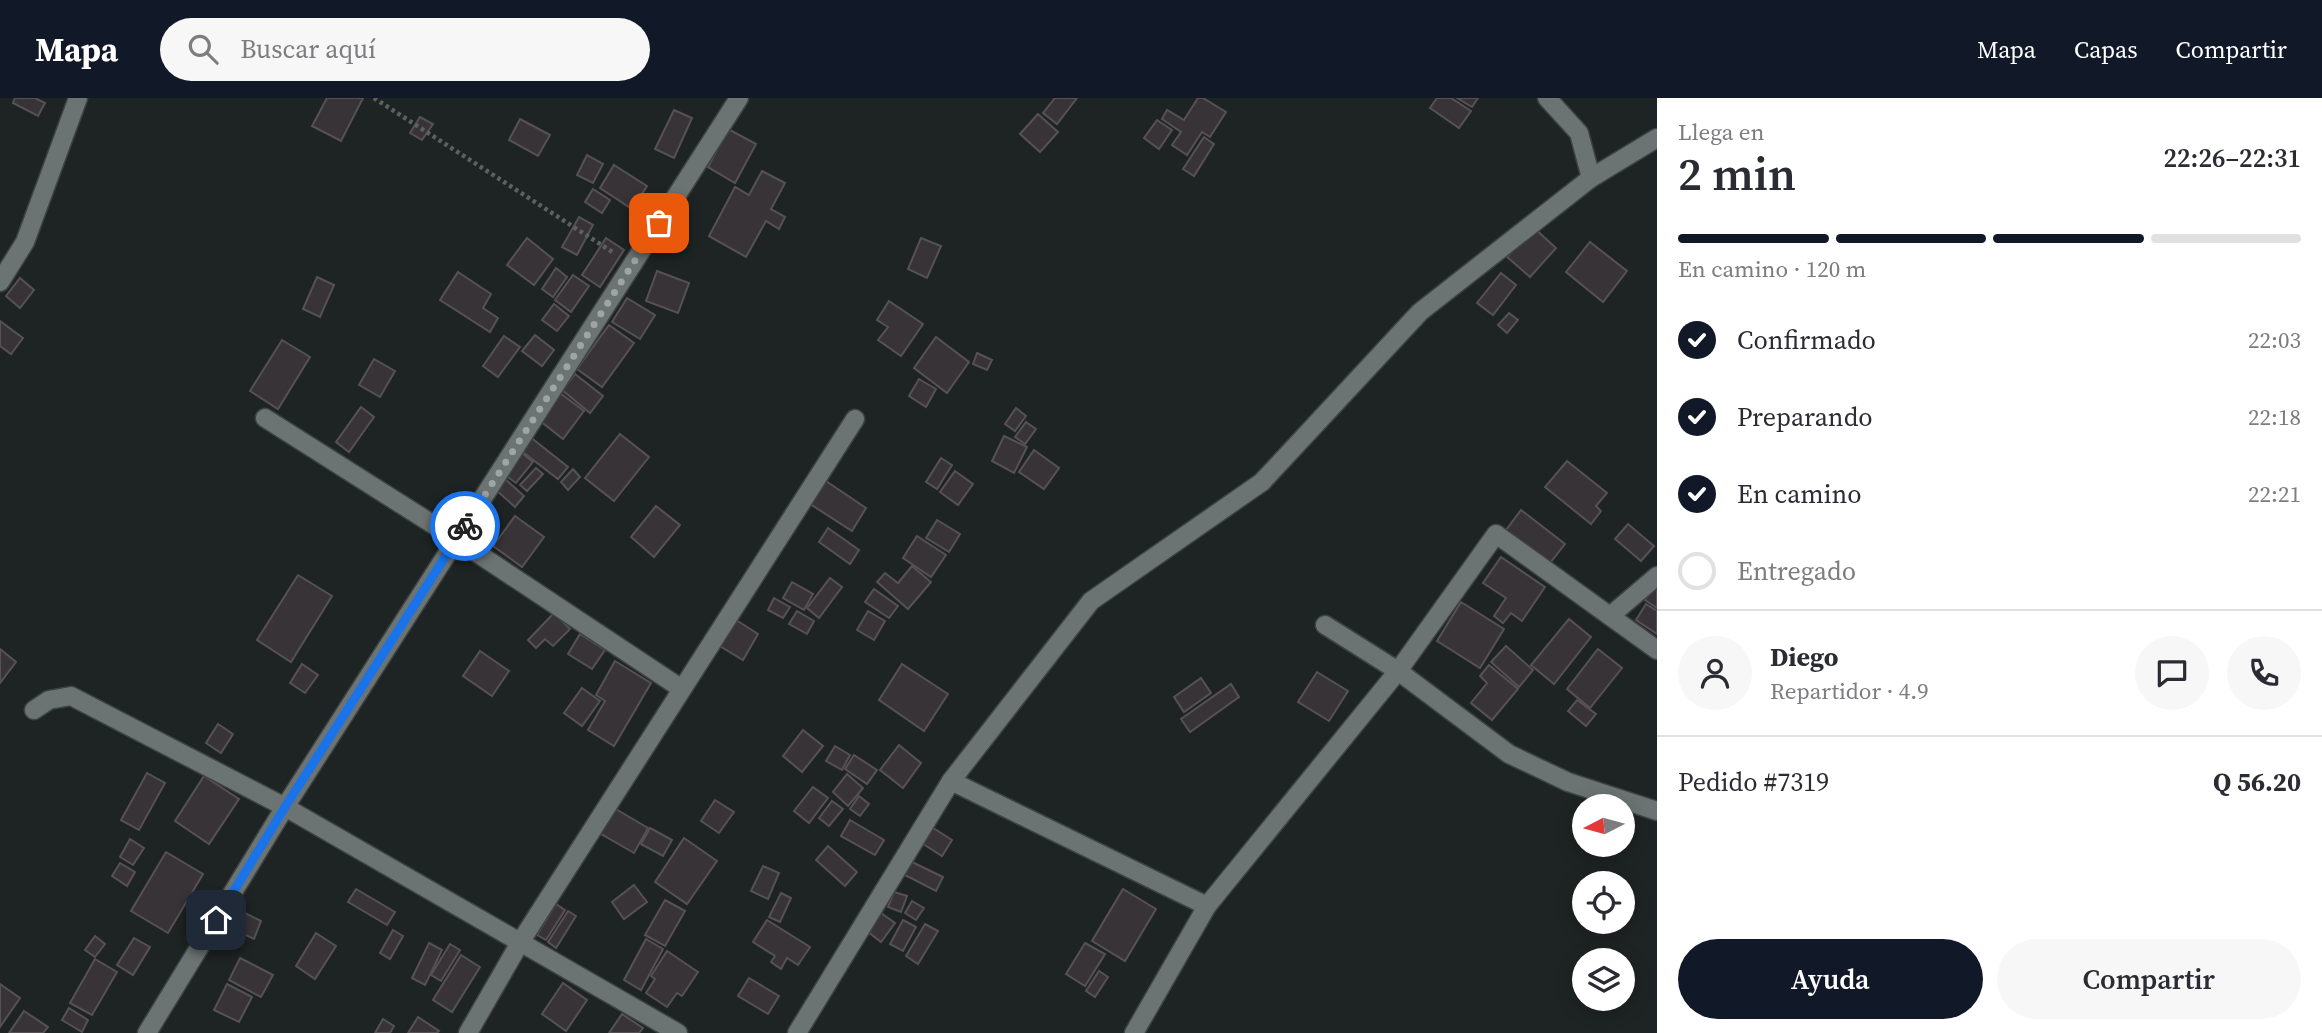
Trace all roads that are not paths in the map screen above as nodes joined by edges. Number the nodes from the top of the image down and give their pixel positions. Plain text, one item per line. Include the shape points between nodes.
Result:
1 (78, 98) edge
2 (739, 98) edge
3 (1547, 98) edge
4 (1657, 138) edge
5 (1591, 178) junction
6 (0, 282) edge
7 (265, 418) dead end
8 (855, 419) dead end
9 (457, 539) junction
10 (1657, 576) edge
11 (1610, 616) junction
12 (1325, 625) dead end
13 (1657, 650) edge
14 (1398, 671) junction
15 (682, 689) junction
16 (34, 710) dead end
17 (951, 781) junction
18 (285, 807) junction
19 (1657, 811) edge
20 (1207, 906) junction
21 (521, 941) junction
22 (146, 1033) edge
23 (468, 1033) edge
24 (678, 1033) edge
25 (797, 1033) edge
26 (1134, 1033) edge

1 - 6 street via 26,243
2 - 9 street
3 - 5 street via 1579,133
4 - 5 street
5 - 17 street via 1420,312 1262,482 1091,601
7 - 9 street
8 - 15 street
9 - 15 street
9 - 18 street
10 - 11 street
11 - 13 street
11 - 14 street via 1496,534
12 - 14 street
14 - 19 street via 1509,754 1568,782
14 - 20 street
15 - 21 street
16 - 18 street via 49,700 71,696
17 - 20 street
17 - 25 street
18 - 21 street
18 - 22 street
20 - 26 street
21 - 23 street
21 - 24 street

